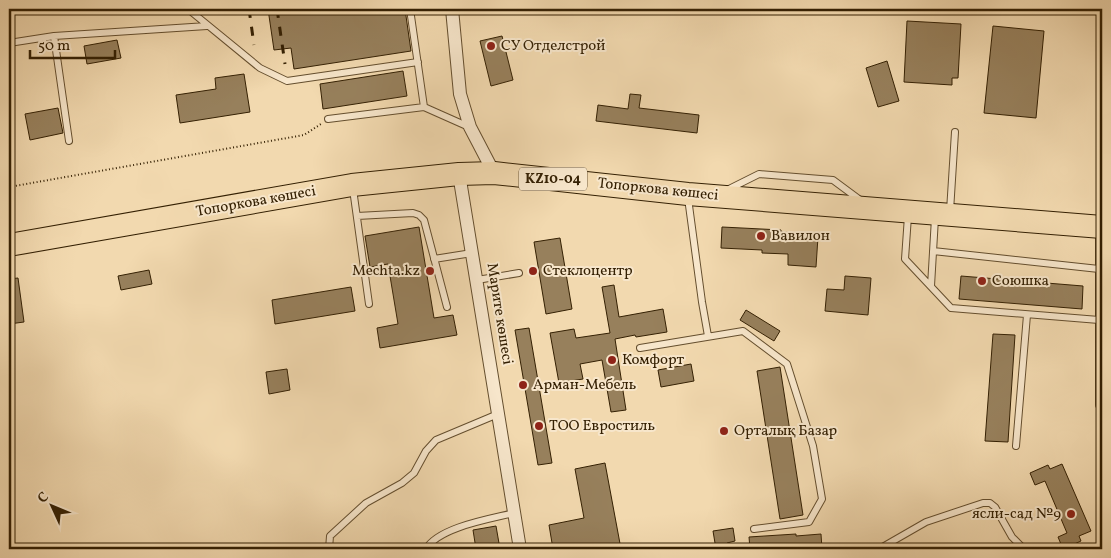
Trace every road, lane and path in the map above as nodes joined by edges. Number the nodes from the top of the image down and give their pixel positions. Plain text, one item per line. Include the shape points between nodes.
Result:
1 (188, 9) edge
2 (410, 9) edge
3 (452, 9) edge
4 (207, 26) junction
5 (54, 36) junction
6 (9, 43) edge
7 (418, 62) junction
8 (424, 107) junction
9 (328, 119) joint
10 (470, 127) junction
11 (955, 132) dead end
12 (69, 141) dead end
13 (494, 173) junction
14 (458, 174) junction
15 (352, 185) junction
16 (9, 187) edge
17 (688, 194) junction
18 (909, 212) junction
19 (943, 215) junction
20 (357, 216) junction
21 (1101, 227) edge
22 (9, 245) edge
23 (933, 251) junction
24 (472, 254) junction
25 (434, 259) junction
26 (1099, 269) junction
27 (520, 273) dead end
28 (477, 280) junction
29 (931, 286) junction
30 (369, 304) dead end
31 (447, 307) dead end
32 (1027, 314) junction
33 (1099, 320) junction
34 (708, 336) junction
35 (640, 348) dead end
36 (1099, 405) dead end
37 (498, 414) junction
38 (1016, 446) dead end
39 (514, 513) junction
40 (754, 529) dead end
41 (329, 549) edge
42 (426, 549) edge
43 (520, 549) edge
44 (880, 549) edge
45 (1024, 549) edge

1 - 4 lane
2 - 7 lane
3 - 10 street via 460,94
4 - 5 lane
4 - 7 lane via 260,68 287,81
5 - 6 lane
5 - 12 lane
7 - 8 lane
8 - 9 lane
8 - 10 lane
9 - 16 path via 304,135
10 - 13 street
11 - 19 lane
13 - 14 highway, Топоркова көшесі / KZ10-04
13 - 17 highway, Топоркова көшесі / KZ10-04
14 - 15 highway, Топоркова көшесі / KZ10-04
14 - 24 street, Марите көшесі
15 - 20 lane
15 - 22 highway, Топоркова көшесі / KZ10-04
17 - 18 highway, Топоркова көшесі / KZ10-04
17 - 34 lane
18 - 19 highway, Топоркова көшесі / KZ10-04
18 - 29 lane via 905,258
19 - 21 highway, Топоркова көшесі / KZ10-04
19 - 23 lane
20 - 25 lane via 419,215 424,220
20 - 30 lane
21 - 26 lane
23 - 26 lane
23 - 29 lane
24 - 25 lane
24 - 28 street, Марите көшесі
25 - 31 lane
26 - 33 lane
27 - 28 lane
28 - 37 street, Марите көшесі
29 - 32 lane via 951,308
32 - 33 lane
32 - 38 lane
33 - 36 lane
34 - 35 lane
34 - 40 lane via 743,331 787,364 813,446 822,499 809,522
37 - 39 street, Марите көшесі
37 - 41 lane via 436,440 426,450 414,473 366,503 330,536
39 - 42 lane via 469,524 447,533
39 - 43 street, Марите көшесі
44 - 45 lane via 926,522 983,503 995,507 1012,537

